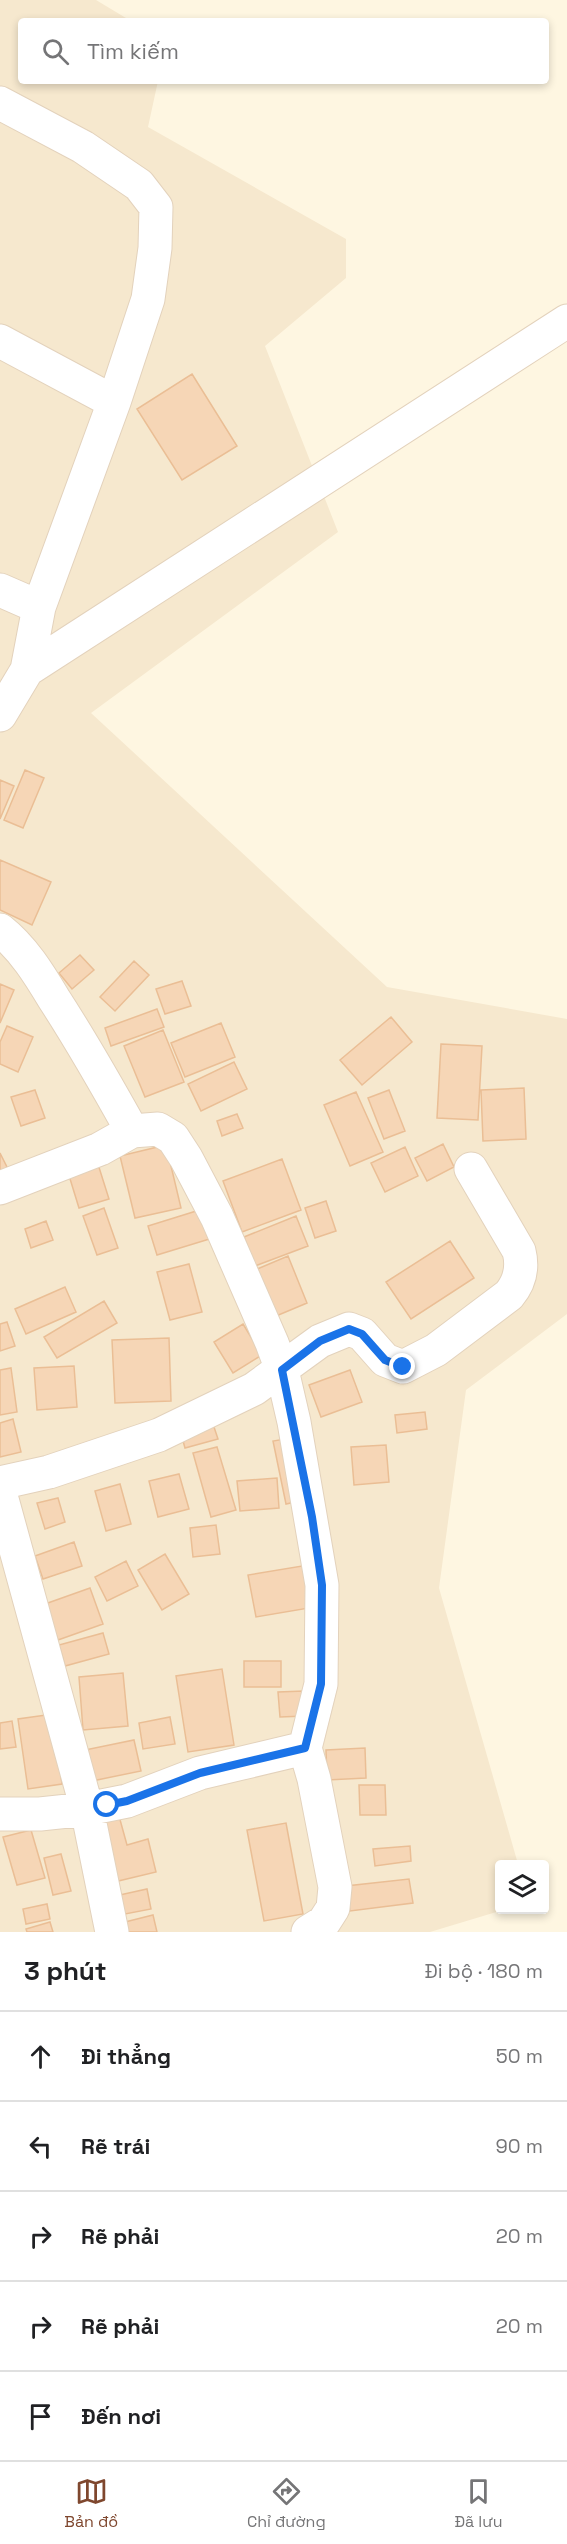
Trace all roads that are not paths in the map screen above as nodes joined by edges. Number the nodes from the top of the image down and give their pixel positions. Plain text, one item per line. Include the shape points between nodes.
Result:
1 (0, 103) edge
2 (567, 321) edge
3 (0, 341) edge
4 (114, 402) junction
5 (0, 590) edge
6 (39, 607) junction
7 (27, 670) junction
8 (0, 715) edge
9 (0, 930) edge
10 (132, 1131) junction
11 (471, 1169) dead end
12 (0, 1188) edge
13 (282, 1370) junction
14 (0, 1483) edge
15 (0, 1492) edge
16 (305, 1748) junction
17 (87, 1809) junction
18 (0, 1814) edge
19 (112, 1932) edge
20 (308, 1932) edge

1 - 4 street via 83,147 139,185 156,207 148,298
2 - 7 street
3 - 4 street
4 - 6 street
5 - 6 street
6 - 7 street
7 - 8 street
9 - 10 street via 20,948 36,971
10 - 12 street via 100,1149
10 - 13 street via 158,1129 173,1138 186,1158 217,1217
11 - 13 street via 519,1251 520,1273 509,1295 436,1350 403,1367 385,1360 362,1334 349,1329 320,1341
13 - 14 street via 254,1389 159,1435 49,1472
13 - 16 street via 322,1585 321,1684
15 - 17 street
16 - 17 street via 200,1773 127,1801
16 - 20 street via 335,1887 333,1908 324,1922
17 - 18 street
17 - 19 street

